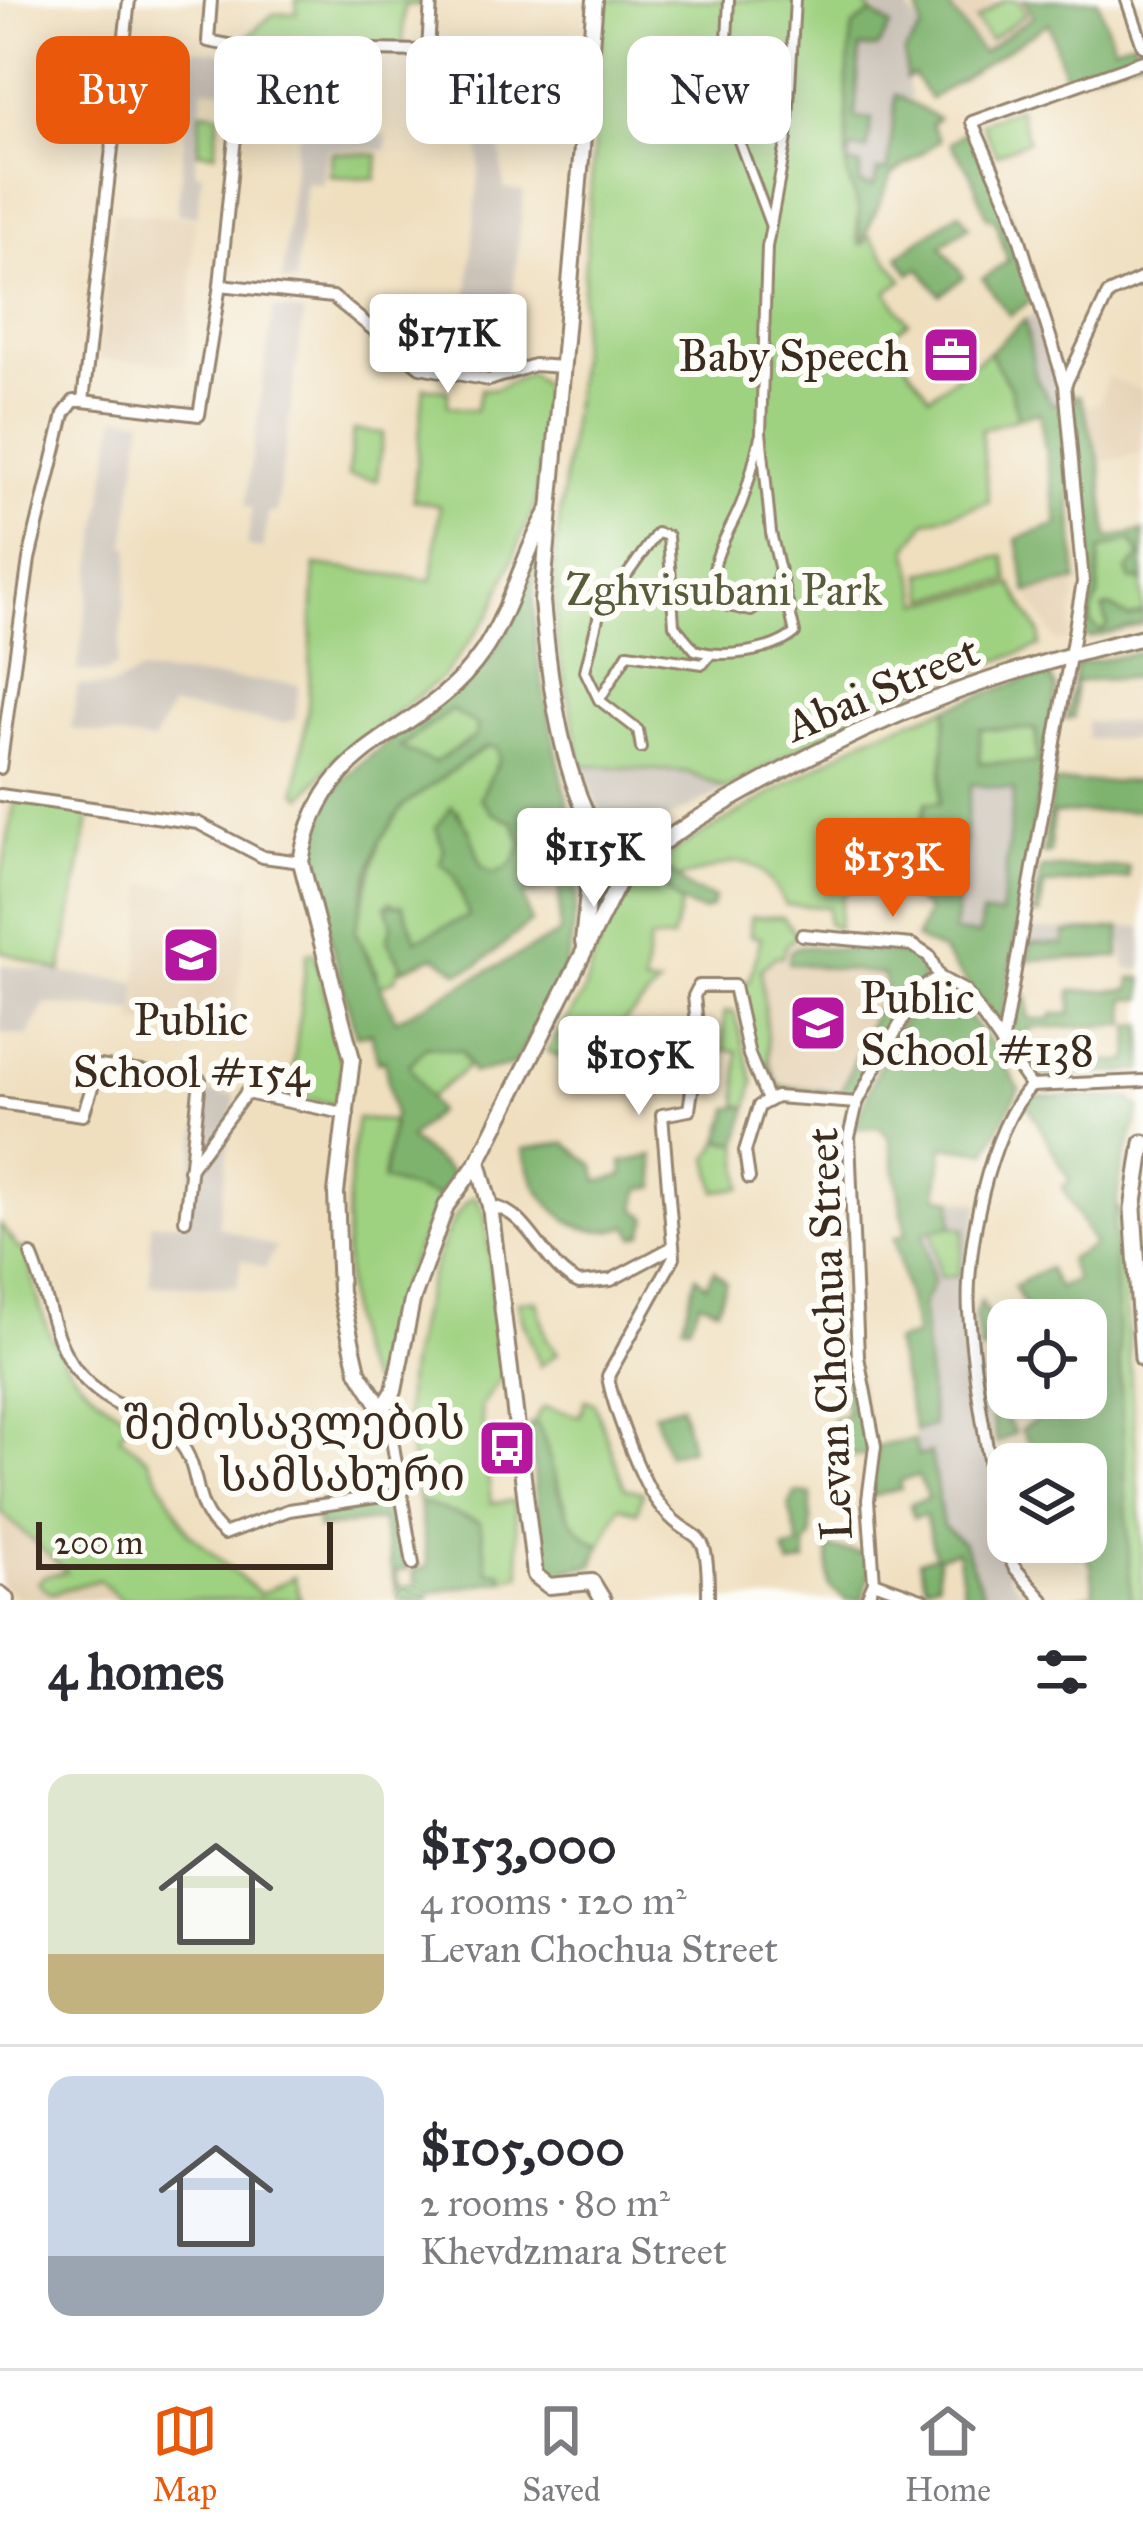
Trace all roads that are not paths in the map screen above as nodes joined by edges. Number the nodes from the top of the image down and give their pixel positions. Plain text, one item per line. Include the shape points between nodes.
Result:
1 (129, 0) edge
2 (212, 0) edge
3 (431, 0) edge
4 (595, 0) edge
5 (729, 0) edge
6 (796, 0) edge
7 (1127, 0) edge
8 (214, 42) edge
9 (1143, 46) edge
10 (382, 50) edge
11 (1143, 61) edge
12 (234, 144) edge
13 (770, 225) junction
14 (1143, 278) edge
15 (220, 284) junction
16 (563, 367) junction
17 (1066, 385) junction
18 (83, 400) junction
19 (761, 432) junction
20 (548, 512) junction
21 (778, 573) junction
22 (0, 630) edge
23 (17, 631) junction
24 (1143, 637) edge
25 (711, 654) junction
26 (1072, 654) junction
27 (599, 700) junction
28 (641, 748) dead end
29 (0, 768) edge
30 (0, 796) edge
31 (580, 798) junction
32 (664, 839) junction
33 (612, 851) junction
34 (302, 862) junction
35 (587, 868) junction
36 (621, 878) junction
37 (802, 935) dead end
38 (581, 958) junction
39 (938, 977) junction
40 (1002, 1045) junction
41 (1143, 1081) edge
42 (1031, 1086) junction
43 (768, 1100) junction
44 (0, 1103) edge
45 (857, 1103) junction
46 (348, 1114) junction
47 (1143, 1143) edge
48 (478, 1162) junction
49 (189, 1170) junction
50 (749, 1178) dead end
51 (490, 1206) junction
52 (184, 1220) dead end
53 (671, 1248) junction
54 (31, 1255) dead end
55 (1143, 1358) edge
56 (386, 1404) junction
57 (402, 1493) junction
58 (413, 1564) dead end
59 (874, 1582) junction
60 (603, 1600) edge
61 (708, 1600) edge
62 (866, 1600) edge
63 (924, 1600) edge
64 (1043, 1600) edge

1 - 18 street
2 - 8 street
3 - 10 street via 428,51
4 - 16 street
5 - 13 street via 724,101
6 - 13 street via 788,138
7 - 9 street
11 - 17 street via 972,122 1010,208
12 - 15 street
13 - 19 street
14 - 17 street via 1108,294
15 - 16 street via 333,297 420,367 489,380 535,365
15 - 18 street via 200,415
16 - 20 street
17 - 26 street via 1083,582
18 - 23 street via 64,414
19 - 21 street
19 - 21 street via 713,584 728,606 751,610 773,596
20 - 31 street via 546,654
20 - 34 street via 482,652 337,774 313,811
21 - 25 street via 795,632 763,647
22 - 23 street
23 - 29 street
24 - 26 street, Abai Street
25 - 27 street via 703,664 628,653
25 - 27 street via 676,632 668,536 661,532 594,624 585,671
26 - 32 street, Abai Street via 893,712
26 - 40 street
27 - 28 street via 638,730
30 - 34 street via 198,823 263,857
31 - 33 street
31 - 35 street, Abai Street
32 - 33 street, Abai Street
32 - 36 street, Abai Street
33 - 35 street via 597,852
33 - 36 street via 622,861
34 - 46 street via 352,1059
35 - 36 street via 601,886
35 - 38 street, Abai Street
36 - 38 street, Abai Street
37 - 39 street via 912,945 929,956
38 - 48 street, Abai Street
39 - 40 street via 965,992
39 - 45 street, Levan Chochua Street via 914,999
40 - 42 street
41 - 42 street
42 - 64 street via 1010,1109 991,1157 969,1313 1002,1540
43 - 45 street
43 - 50 street via 750,1122
43 - 53 street via 734,986 699,986 689,1110 662,1115
44 - 49 street via 83,1115 99,1066 200,1080
45 - 59 street, Levan Chochua Street via 848,1150 858,1358 875,1446 868,1499
46 - 49 street via 246,1093
46 - 56 street via 336,1193 340,1292 358,1371 370,1395
47 - 55 main road via 1133,1209
48 - 51 street
48 - 56 street, Abai Street via 429,1244
49 - 52 street
51 - 53 street via 514,1214 579,1283 611,1280
51 - 60 street via 535,1575 549,1586 586,1580
53 - 61 street via 674,1257 608,1376 650,1490 706,1548
54 - 57 street via 52,1332 75,1369 185,1448 201,1508 224,1534 289,1510
56 - 57 street, Abai Street
57 - 58 street, Abai Street
59 - 62 street, Levan Chochua Street
59 - 63 street

